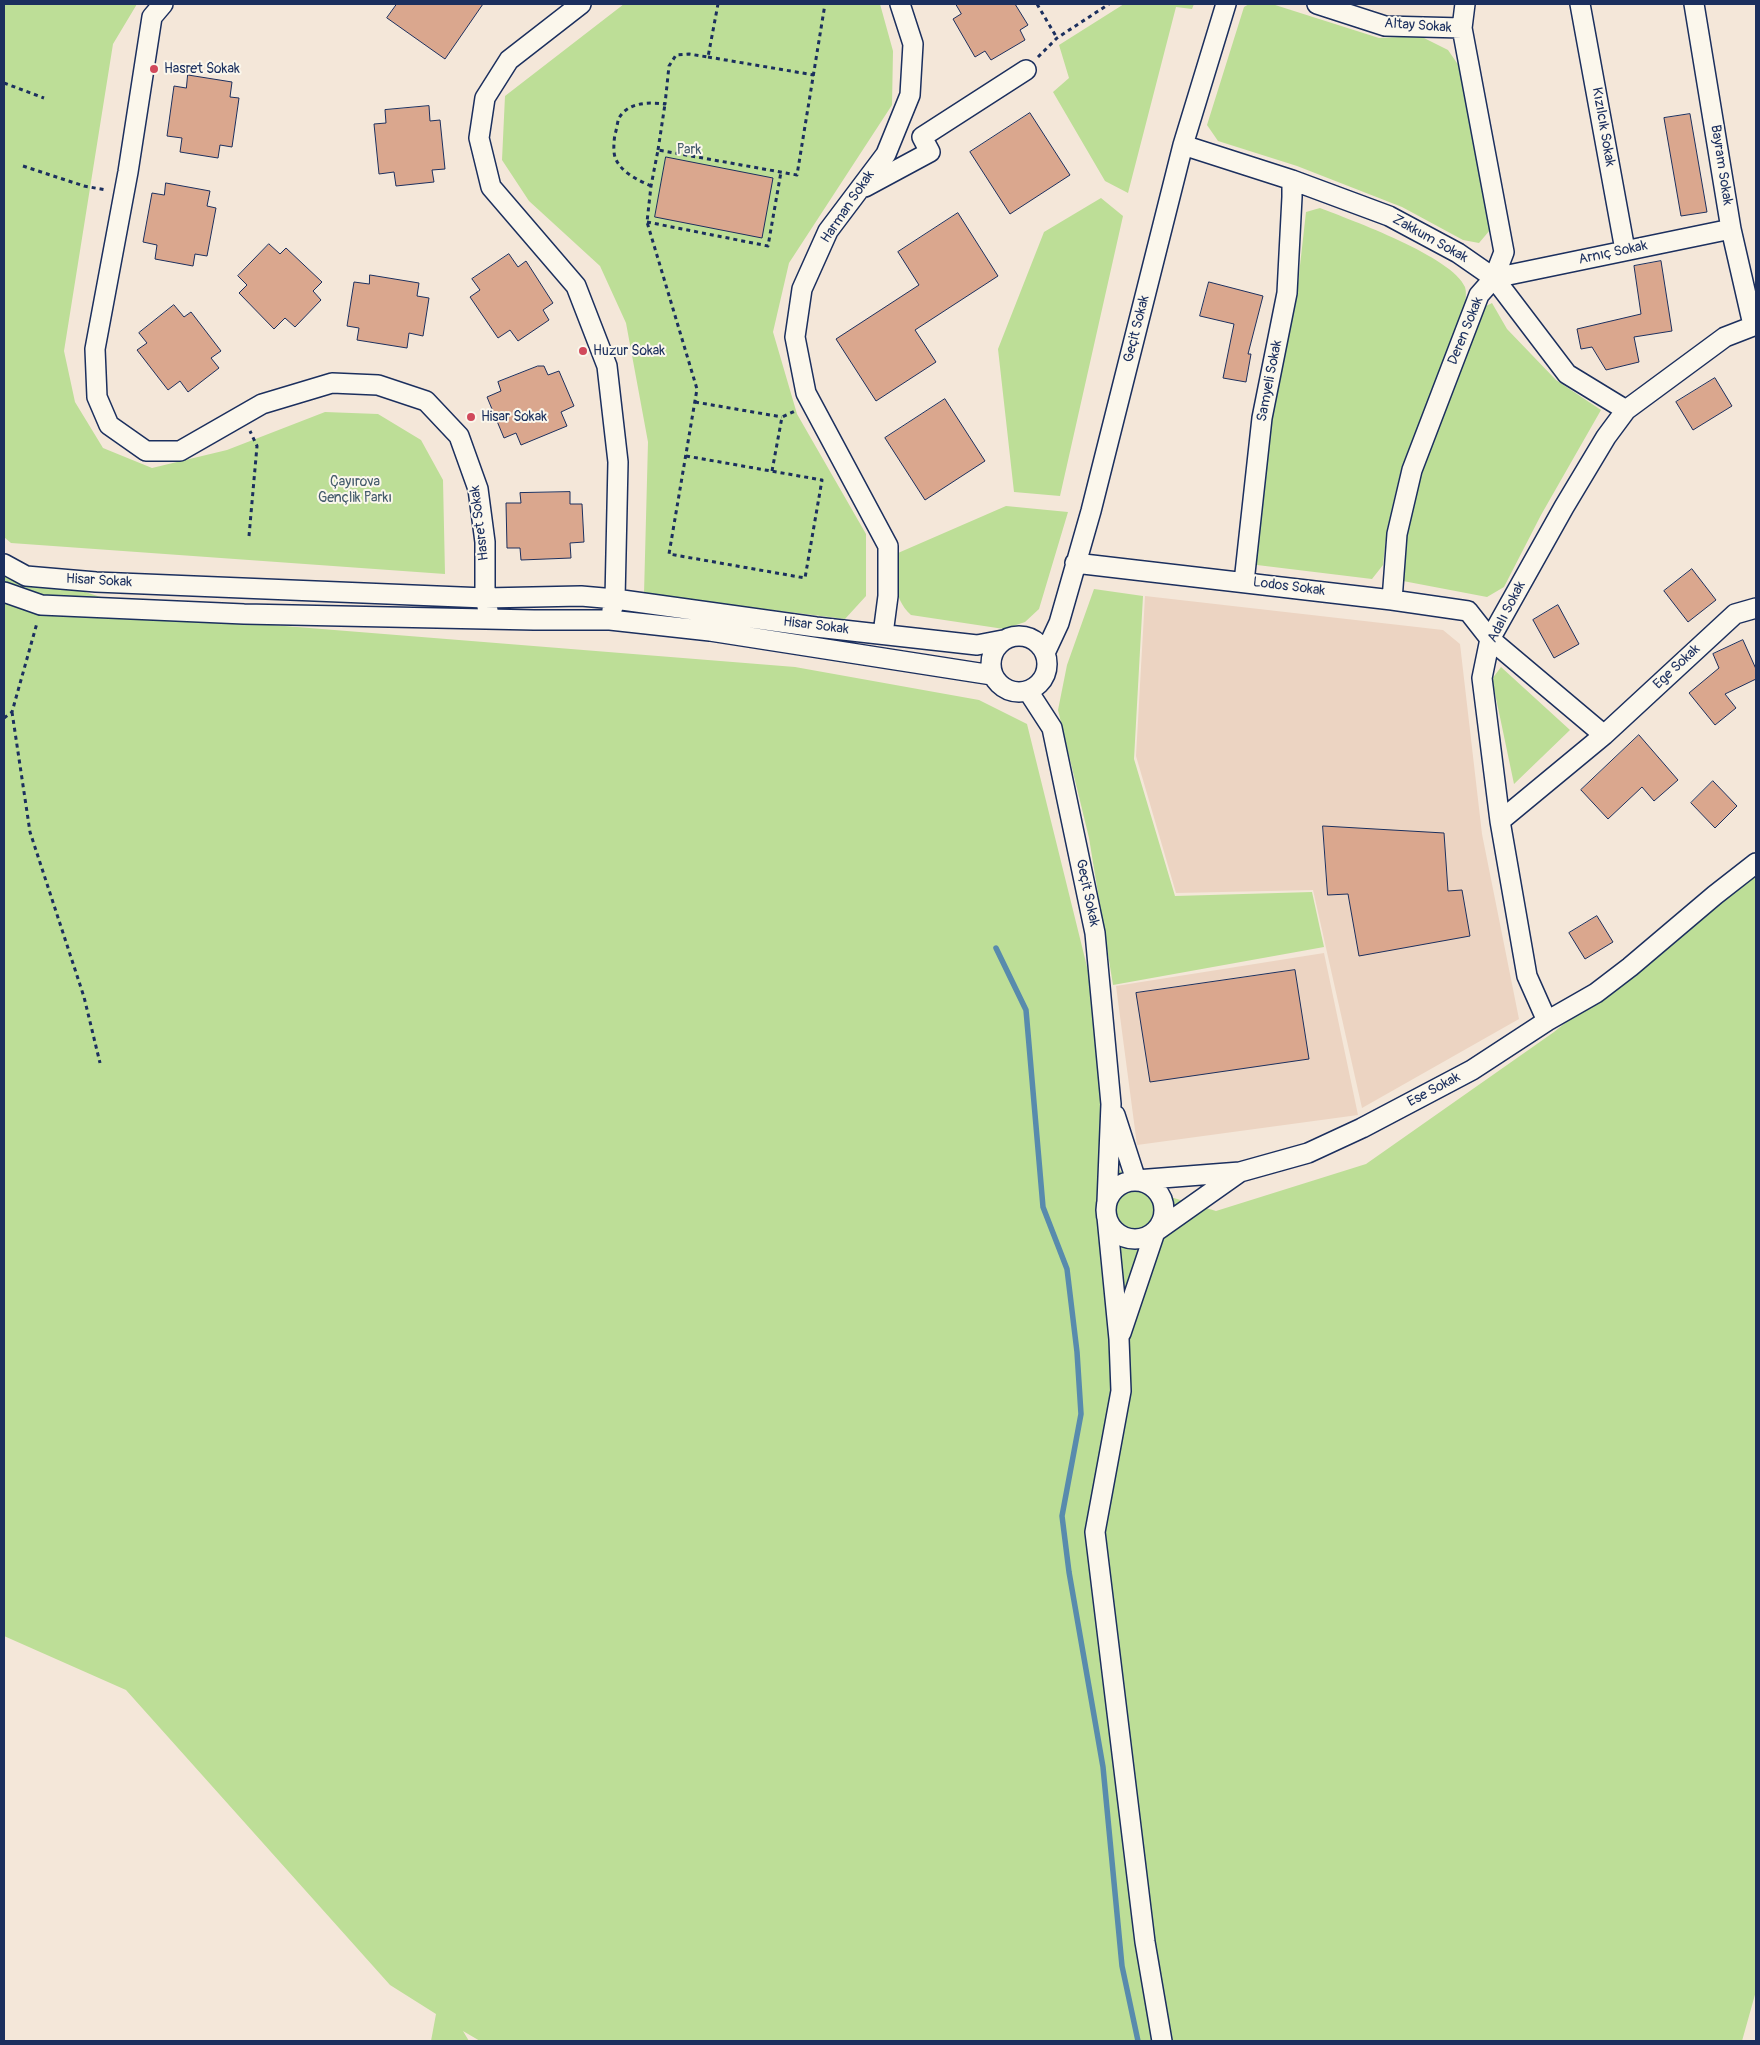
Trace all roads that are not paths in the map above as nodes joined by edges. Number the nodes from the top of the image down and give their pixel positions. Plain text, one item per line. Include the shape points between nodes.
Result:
1 (163, 4) edge
2 (581, 4) edge
3 (900, 4) edge
4 (1226, 4) edge
5 (1317, 4) edge
6 (1465, 4) edge
7 (1580, 4) edge
8 (1694, 4) edge
9 (1462, 28) junction
10 (1026, 70) road end
11 (1183, 145) junction
12 (1292, 180) junction
13 (859, 190) junction
14 (1731, 229) junction
15 (1625, 250) junction
16 (1494, 278) junction
17 (1755, 325) edge
18 (1626, 410) junction
19 (1075, 563) junction
20 (4, 564) edge
21 (1244, 582) junction
22 (4, 592) edge
23 (485, 598) junction
24 (615, 599) junction
25 (1392, 600) junction
26 (1756, 608) edge
27 (490, 619) junction
28 (610, 620) junction
29 (883, 634) junction
30 (1490, 639) junction
31 (1003, 640) junction
32 (1045, 653) junction
33 (992, 675) junction
34 (1028, 691) junction
35 (1604, 736) junction
36 (1500, 821) junction
37 (1756, 863) edge
38 (1546, 1021) junction
39 (1111, 1104) junction
40 (1240, 1172) junction
41 (1136, 1180) junction
42 (1107, 1210) junction
43 (1155, 1232) junction
44 (1119, 1339) junction
45 (1162, 2041) edge

1 - 23 street, Hasret Sokak via 152,17 128,172 94,349 97,397 109,426 146,451 180,451 262,404 332,383 378,385 426,400 459,436 478,490 485,542
2 - 24 street via 509,60 485,98 479,138 491,187 576,286 607,366 618,462
3 - 13 street, Harman Sokak via 913,44 910,95 886,154
4 - 11 street, Geçit Sokak
5 - 9 street, Altay Sokak via 1385,26
6 - 9 street, Deren Sokak
7 - 15 street, Kızılcık Sokak
8 - 14 street, Bayram Sokak
9 - 16 street, Deren Sokak via 1504,252
10 - 13 street via 922,137 930,152
11 - 12 street, Zakkum Sokak
11 - 19 street, Geçit Sokak via 1094,501
12 - 16 street, Zakkum Sokak via 1389,216 1458,253
12 - 21 street, Samyeli Sokak via 1287,293 1262,418
13 - 29 street, Harman Sokak via 828,231 802,289 795,336 806,392 888,546 888,596
14 - 15 street, Arnıç Sokak
14 - 17 street, Bayram Sokak
15 - 16 street, Arnıç Sokak
16 - 18 street, Zakkum Sokak via 1567,374
16 - 25 street, Deren Sokak via 1479,295 1412,470 1397,534
17 - 18 street, Adalı Sokak via 1724,337
18 - 30 street, Adalı Sokak via 1564,507
19 - 21 street, Lodos Sokak
19 - 32 street, Geçit Sokak via 1059,623
20 - 23 street, Hisar Sokak via 26,576 96,582
21 - 25 street, Lodos Sokak
22 - 27 street, Hisar Sokak via 41,605 244,614
23 - 24 street, Hisar Sokak via 581,596
23 - 27 street, Hasret Sokak
24 - 28 street
24 - 29 street, Hisar Sokak
25 - 30 street, Lodos Sokak via 1468,611
26 - 35 street, Ege Sokak via 1735,614
27 - 28 street, Hisar Sokak
28 - 33 street, Hisar Sokak via 710,631
29 - 31 street, Hisar Sokak via 977,645
30 - 35 street
30 - 36 street, Adalı Sokak via 1482,678
31 - 32 street via 1024,636 1033,639
31 - 33 street via 993,653
32 - 34 street via 1047,662 1042,680
33 - 34 street via 1010,691
34 - 39 street, Geçit Sokak via 1052,728 1095,933
35 - 36 street, Ege Sokak
36 - 38 street, Adalı Sokak via 1526,976
37 - 38 street, Ese Sokak via 1596,993
38 - 40 street, Ese Sokak via 1472,1070 1362,1128 1308,1153
39 - 41 street
39 - 42 street
40 - 41 street, Ese Sokak
40 - 43 street
41 - 42 street via 1114,1188
41 - 43 street via 1150,1185 1161,1195 1164,1214
42 - 43 street via 1114,1230 1127,1238 1137,1239
42 - 44 street
43 - 44 street
44 - 45 street via 1121,1391 1095,1532 1145,1942

